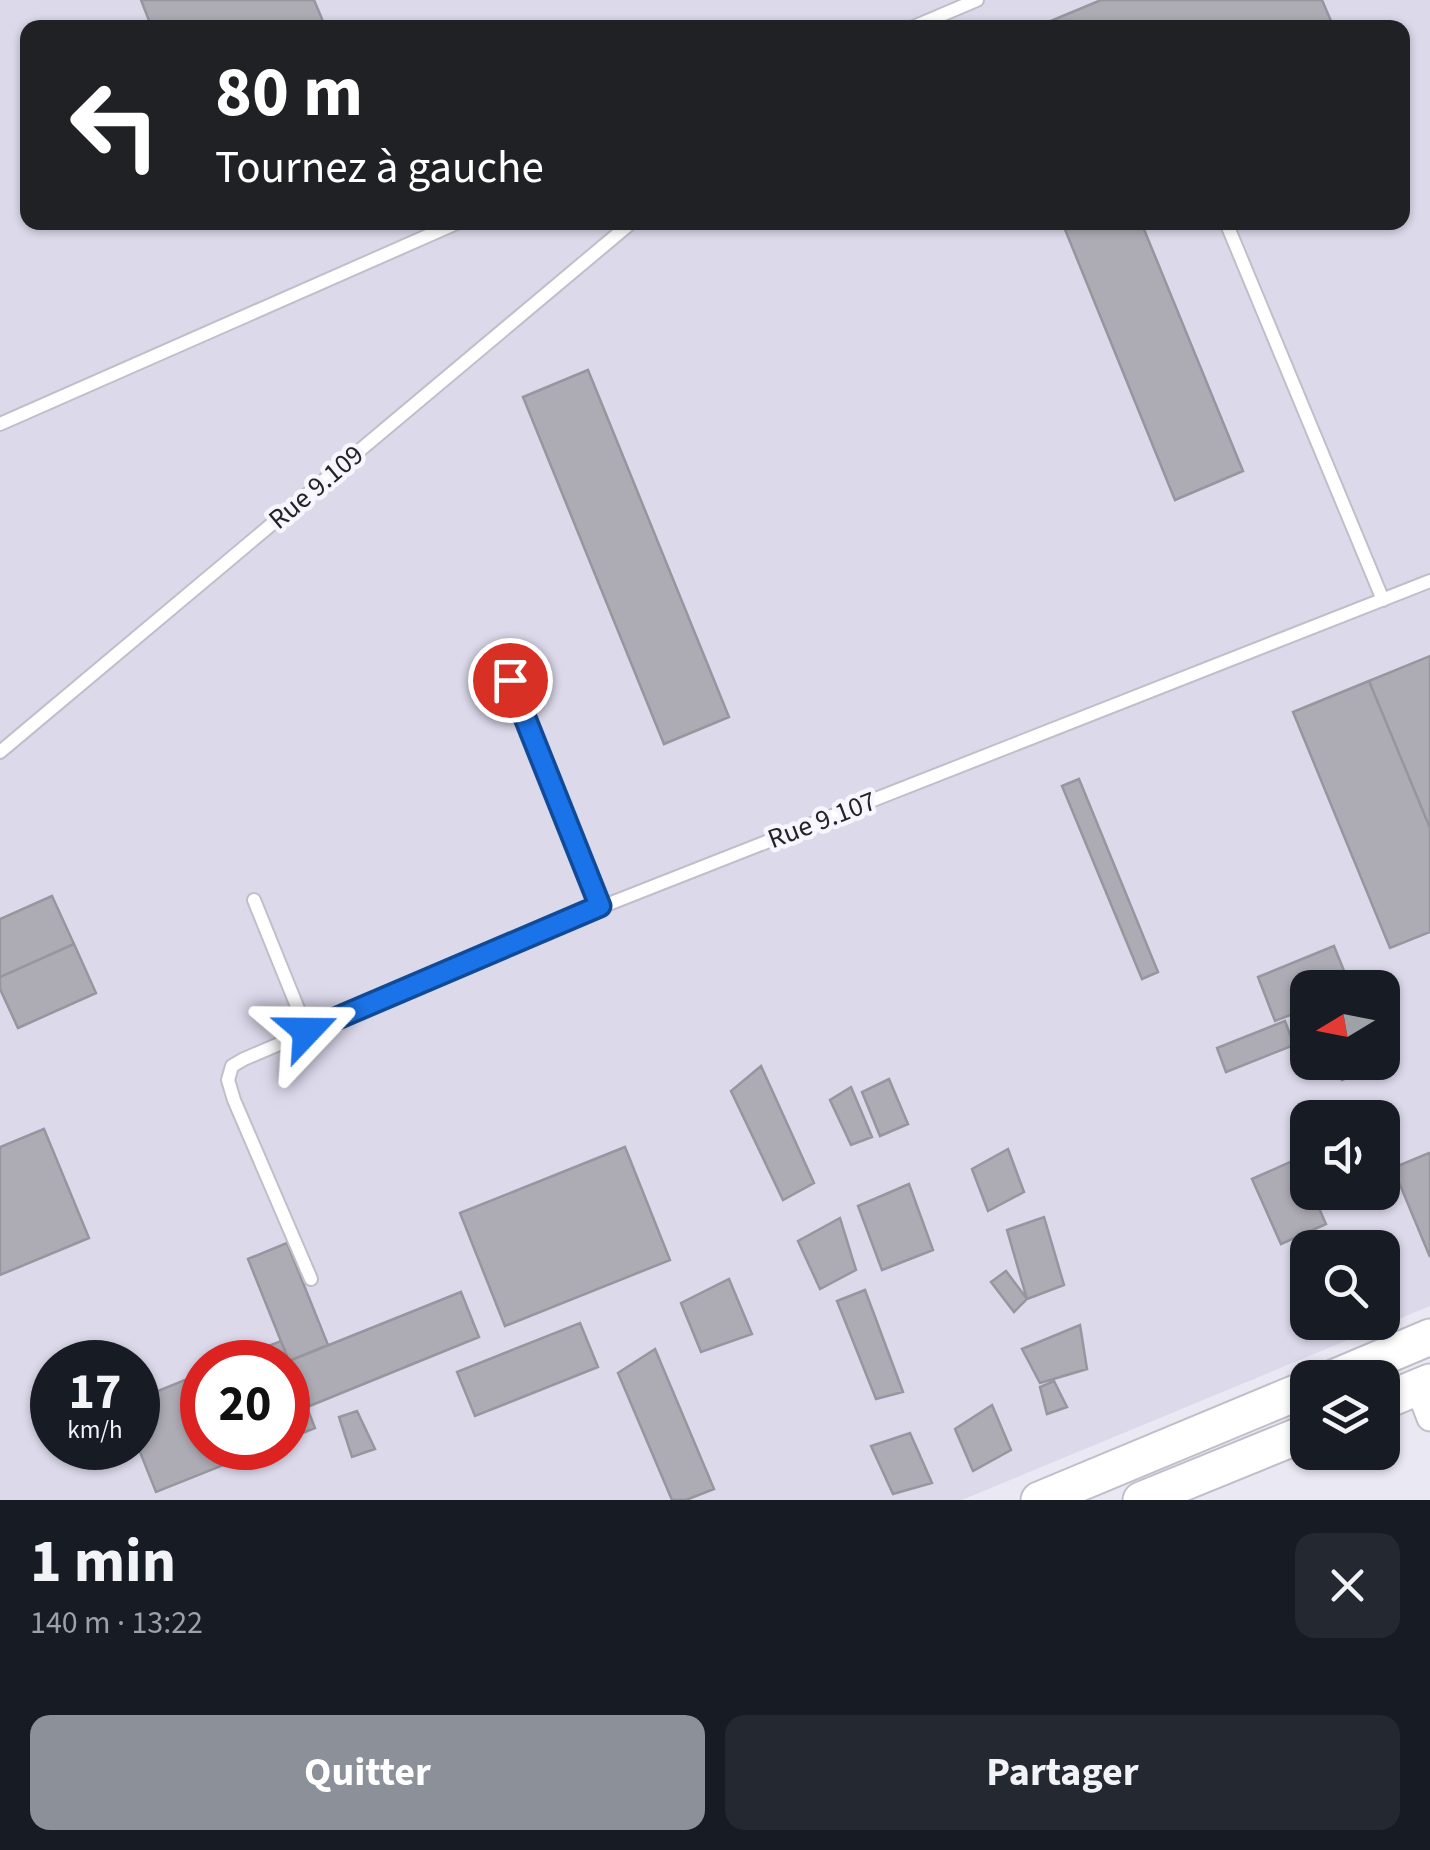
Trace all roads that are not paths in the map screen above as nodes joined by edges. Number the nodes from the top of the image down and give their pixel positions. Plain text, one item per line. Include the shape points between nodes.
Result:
1 (978, 0) edge
2 (930, 20) edge
3 (441, 230) edge
4 (622, 230) edge
5 (1229, 230) edge
6 (0, 424) edge
7 (1430, 581) edge
8 (1383, 600) junction
9 (510, 680) dead end
10 (0, 752) edge
11 (254, 900) dead end
12 (600, 906) junction
13 (307, 1031) junction
14 (311, 1279) dead end
15 (1430, 1337) edge
16 (1376, 1360) edge
17 (1290, 1395) edge
18 (1426, 1396) edge
19 (1400, 1400) edge
20 (1290, 1439) edge
21 (1038, 1500) edge
22 (1140, 1500) edge

1 - 2 lane
3 - 6 lane
4 - 10 lane, Rue 9.109
5 - 8 lane
7 - 8 lane, Rue 9.107
8 - 12 lane, Rue 9.107
9 - 12 lane
11 - 13 lane
12 - 13 lane, Rue 9.107
13 - 14 lane, Rue 9.107 via 244,1058 228,1080
15 - 16 main road
17 - 21 main road
18 - 19 main road
20 - 22 main road

